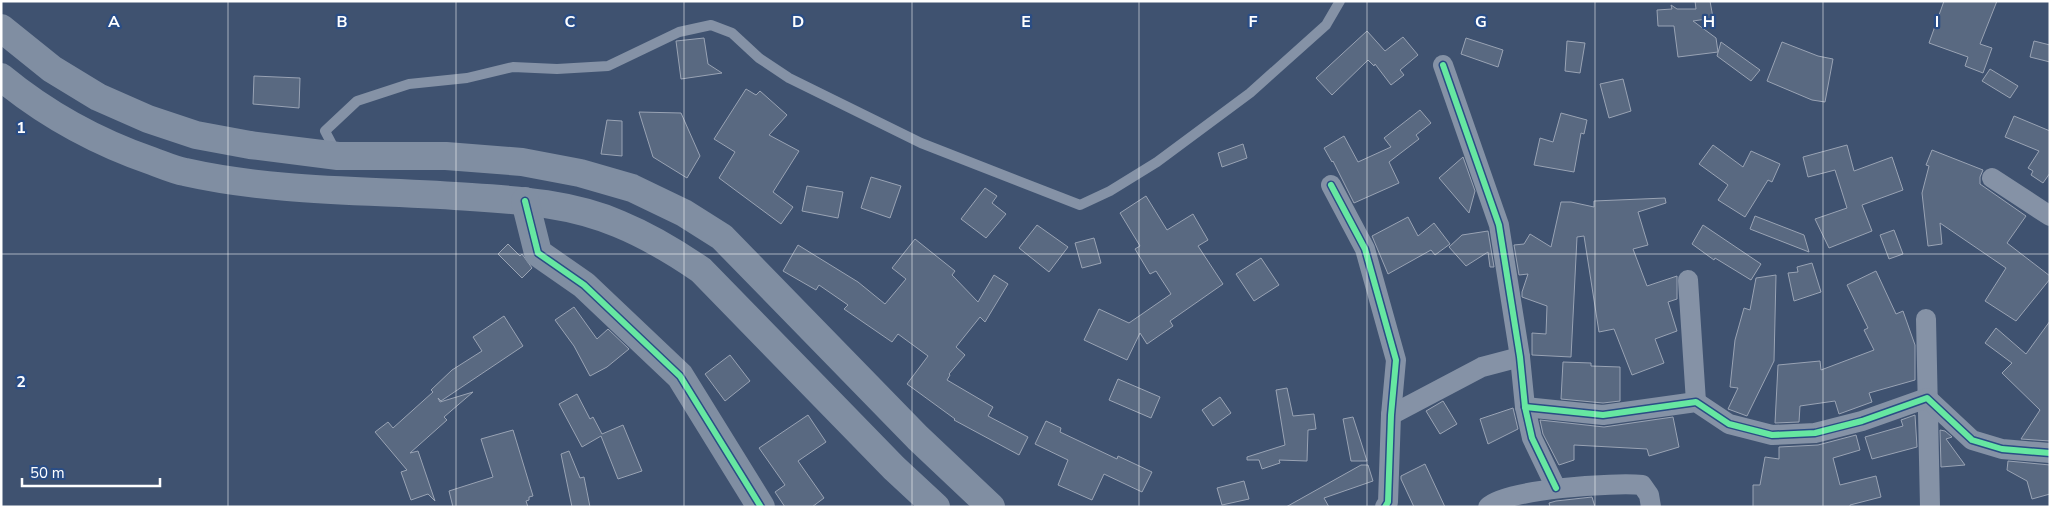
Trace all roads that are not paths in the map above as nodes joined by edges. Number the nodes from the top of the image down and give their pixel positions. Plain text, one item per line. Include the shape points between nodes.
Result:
1 (1340, 1) edge
2 (1, 28) edge
3 (1442, 65) dead end
4 (1, 77) edge
5 (338, 156) junction
6 (1992, 178) dead end
7 (1331, 185) dead end
8 (525, 201) junction
9 (2050, 216) edge
10 (1688, 280) dead end
11 (1926, 319) dead end
12 (1520, 357) junction
13 (1928, 398) junction
14 (1696, 402) junction
15 (1525, 407) junction
16 (1391, 414) junction
17 (2050, 453) edge
18 (1556, 488) junction
19 (761, 507) edge
20 (936, 507) edge
21 (991, 507) edge
22 (1385, 507) edge
23 (1488, 507) edge
24 (1651, 507) edge
25 (1930, 507) edge

1 - 5 lane via 1326,25 1250,93 1158,162 1080,205 921,143 790,78 759,58 732,33 712,25 679,32 608,66 513,68 467,78 409,84 357,101 325,131
2 - 5 main road via 52,69 98,97 148,119 196,135
3 - 12 street via 1499,225
4 - 8 main road via 76,130 183,172 240,182 341,191
5 - 21 main road via 446,156 522,162 580,173 632,188 684,213 722,238 918,438
6 - 9 street
7 - 16 street via 1364,248 1396,360
8 - 19 main road via 538,253 584,286 680,376
8 - 20 main road via 618,223 672,250 701,270
10 - 14 street
11 - 13 street
12 - 15 street
12 - 16 street via 1482,367
13 - 14 street via 1816,434 1772,435 1729,424
13 - 17 street via 1972,440 2002,449
13 - 25 street
14 - 15 street via 1603,415
15 - 18 street via 1532,438
16 - 22 street via 1388,502
18 - 23 street via 1503,500
18 - 24 street via 1627,483 1642,485 1649,494

